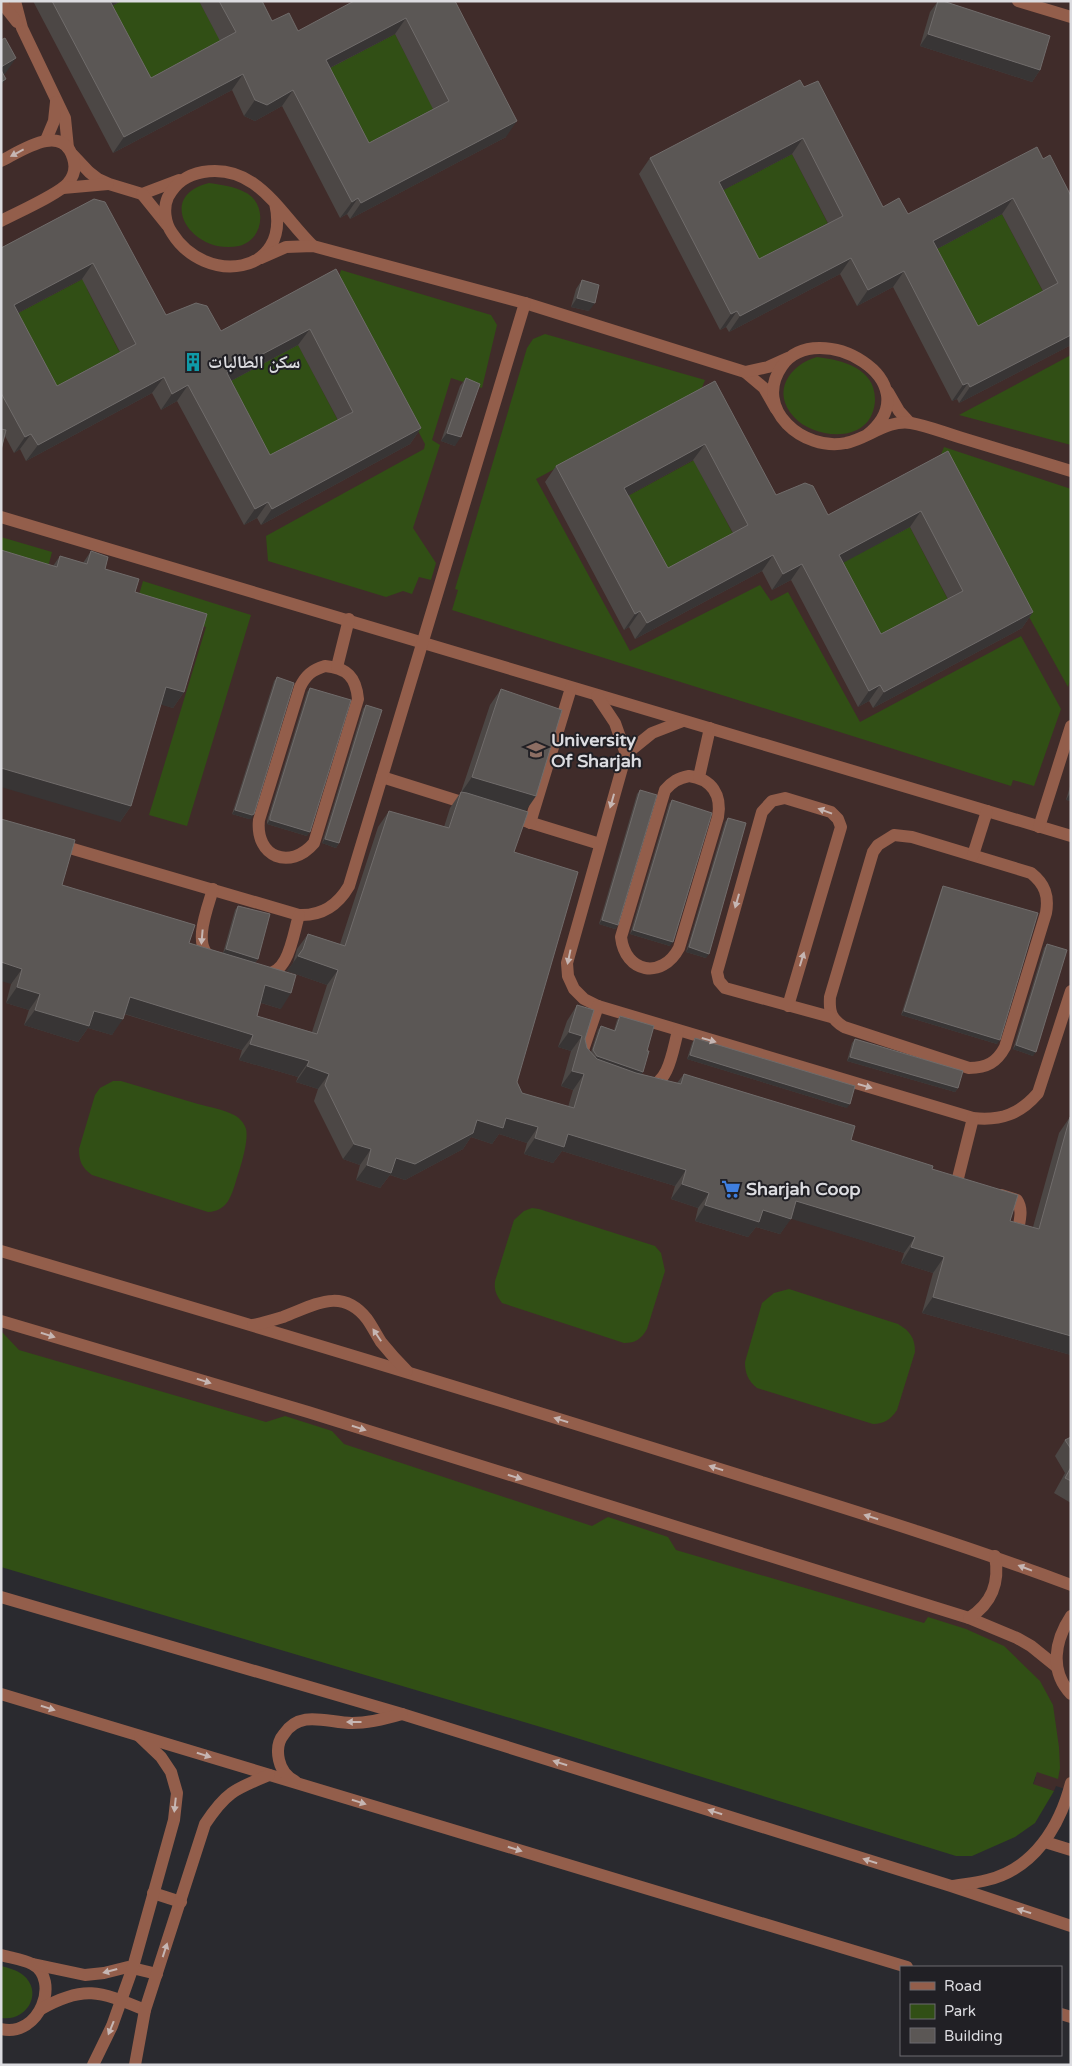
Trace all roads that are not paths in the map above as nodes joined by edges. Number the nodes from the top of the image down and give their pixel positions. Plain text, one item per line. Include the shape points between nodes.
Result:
1 (15, 1) edge
2 (1018, 1) edge
3 (1, 2) edge
4 (1071, 17) edge
5 (22, 28) junction
6 (56, 100) junction
7 (46, 140) junction
8 (70, 152) junction
9 (1, 161) edge
10 (182, 179) junction
11 (109, 184) junction
12 (63, 188) junction
13 (142, 194) junction
14 (275, 203) junction
15 (1, 222) edge
16 (168, 227) junction
17 (313, 246) junction
18 (261, 258) junction
19 (525, 303) junction
20 (790, 357) junction
21 (745, 372) junction
22 (884, 385) junction
23 (776, 409) junction
24 (909, 422) junction
25 (867, 435) junction
26 (1071, 471) edge
27 (1, 517) edge
28 (350, 619) junction
29 (421, 642) junction
30 (337, 667) junction
31 (571, 688) junction
32 (597, 696) junction
33 (684, 721) junction
34 (1071, 726) edge
35 (710, 728) junction
36 (626, 754) junction
37 (382, 777) junction
38 (699, 777) junction
39 (987, 811) junction
40 (530, 823) junction
41 (1039, 827) junction
42 (1071, 836) edge
43 (47, 841) edge
44 (600, 844) junction
45 (973, 855) junction
46 (213, 889) junction
47 (299, 915) junction
48 (228, 963) edge
49 (246, 969) edge
50 (1071, 991) edge
51 (598, 1006) junction
52 (788, 1006) junction
53 (831, 1017) junction
54 (678, 1031) junction
55 (589, 1067) edge
56 (636, 1083) edge
57 (973, 1118) junction
58 (957, 1182) edge
59 (990, 1192) edge
60 (1018, 1230) edge
61 (1, 1251) edge
62 (1, 1321) edge
63 (253, 1325) junction
64 (408, 1373) junction
65 (995, 1556) junction
66 (1071, 1585) edge
67 (1, 1597) edge
68 (1071, 1616) edge
69 (969, 1618) junction
70 (1057, 1667) junction
71 (1, 1694) edge
72 (1071, 1694) edge
73 (402, 1714) junction
74 (139, 1735) junction
75 (269, 1775) junction
76 (1071, 1783) edge
77 (300, 1784) junction
78 (1045, 1842) junction
79 (1071, 1850) edge
80 (950, 1886) junction
81 (153, 1893) junction
82 (181, 1902) junction
83 (1071, 1926) edge
84 (1, 1955) edge
85 (33, 1964) junction
86 (904, 1966) edge
87 (133, 1967) junction
88 (157, 1974) junction
89 (121, 2001) junction
90 (42, 2009) junction
91 (145, 2010) junction
92 (1, 2029) edge
93 (93, 2065) edge
94 (135, 2065) edge

1 - 5 street
2 - 4 street
3 - 5 street
5 - 6 street
6 - 7 street via 54,121
6 - 8 street via 65,118
7 - 8 street via 62,143
7 -> 9 street
8 - 11 street via 89,172
8 - 12 street via 74,169
10 - 13 street
10 - 14 street via 204,172 227,171 246,177
10 - 16 street via 172,189 167,201
11 - 12 street
11 - 13 street
12 - 15 street
13 - 16 street
14 - 17 street
14 - 18 street via 277,233
16 - 18 street via 186,250 212,264 228,267
17 - 18 street via 286,247
17 - 19 street
19 - 21 street
19 - 29 street
20 - 21 street via 768,367
20 - 22 street via 806,350 841,350 874,370
20 - 23 street via 782,366 774,387
21 - 23 street via 764,388
22 - 24 street
22 - 25 street via 886,408
23 - 25 street via 789,427 812,441 847,443
24 - 25 street via 880,428
24 - 26 street
27 - 28 street
28 - 29 street
28 - 30 street
29 - 31 street
29 - 37 street
30 - 30 street via 314,669 305,677 259,820 258,831 267,850 286,859 307,852 314,843 358,699 353,679
31 - 32 street
31 - 40 street
32 - 33 street
32 - 36 street via 615,723
33 - 35 street
33 - 36 street via 652,733
34 - 41 street
35 - 38 street
35 - 39 street
36 -> 44 street
37 - 40 street
37 - 47 street via 346,890 327,909
38 - 38 street via 680,778 665,790 624,926 622,948 635,964 645,968 666,965 679,948 718,817 719,798 714,788
39 - 41 street
39 - 45 street
40 - 44 street
41 - 42 street
43 - 46 street
44 -> 51 street via 567,962 568,976 574,989
45 - 53 street via 904,835 894,835 878,845 873,852 830,998
45 - 53 street via 1031,873 1040,881 1048,902 1000,1057 991,1064 970,1068 844,1027
46 - 47 street
46 -> 48 street via 201,944 210,958
47 - 49 street via 281,967 270,974
50 - 57 street via 1038,1093 1029,1104 1002,1118
51 - 54 street
51 - 55 street via 582,1054
52 -> 52 street via 841,827 831,812 785,798 772,801 762,812 717,972 725,988
52 - 53 street
54 - 56 street via 661,1082 651,1086
54 -> 57 street
57 - 58 street
59 - 60 street via 1017,1200 1021,1207
61 - 63 street
62 -> 69 street via 308,1412
63 - 64 street
64 -> 63 street via 367,1320 348,1304 323,1301
65 -> 64 street
66 -> 65 street
65 - 69 street via 993,1593
67 - 73 street
68 - 70 street via 1061,1631 1056,1649
69 - 70 street via 1017,1638
70 - 72 street via 1065,1688
71 -> 74 street
73 -> 77 street via 368,1722 312,1718 295,1722 282,1736 278,1754 285,1773
80 -> 73 street
74 -> 75 street
74 -> 81 street via 162,1757 171,1772 177,1793 174,1820
75 - 77 street
75 - 82 street via 234,1790 218,1804 206,1824
76 - 78 street via 1058,1822
77 -> 86 street
78 - 79 street
78 - 80 street via 1027,1860 1008,1872 988,1880
83 -> 80 street
81 - 82 street
81 - 87 street
88 -> 82 street
84 - 85 street
87 -> 85 street via 85,1975
85 - 90 street via 45,1985
87 - 88 street
87 - 89 street
88 - 91 street
89 - 90 street via 86,1992 63,1998
89 - 91 street
89 -> 93 street
90 - 92 street via 32,2021 19,2028
91 - 94 street

